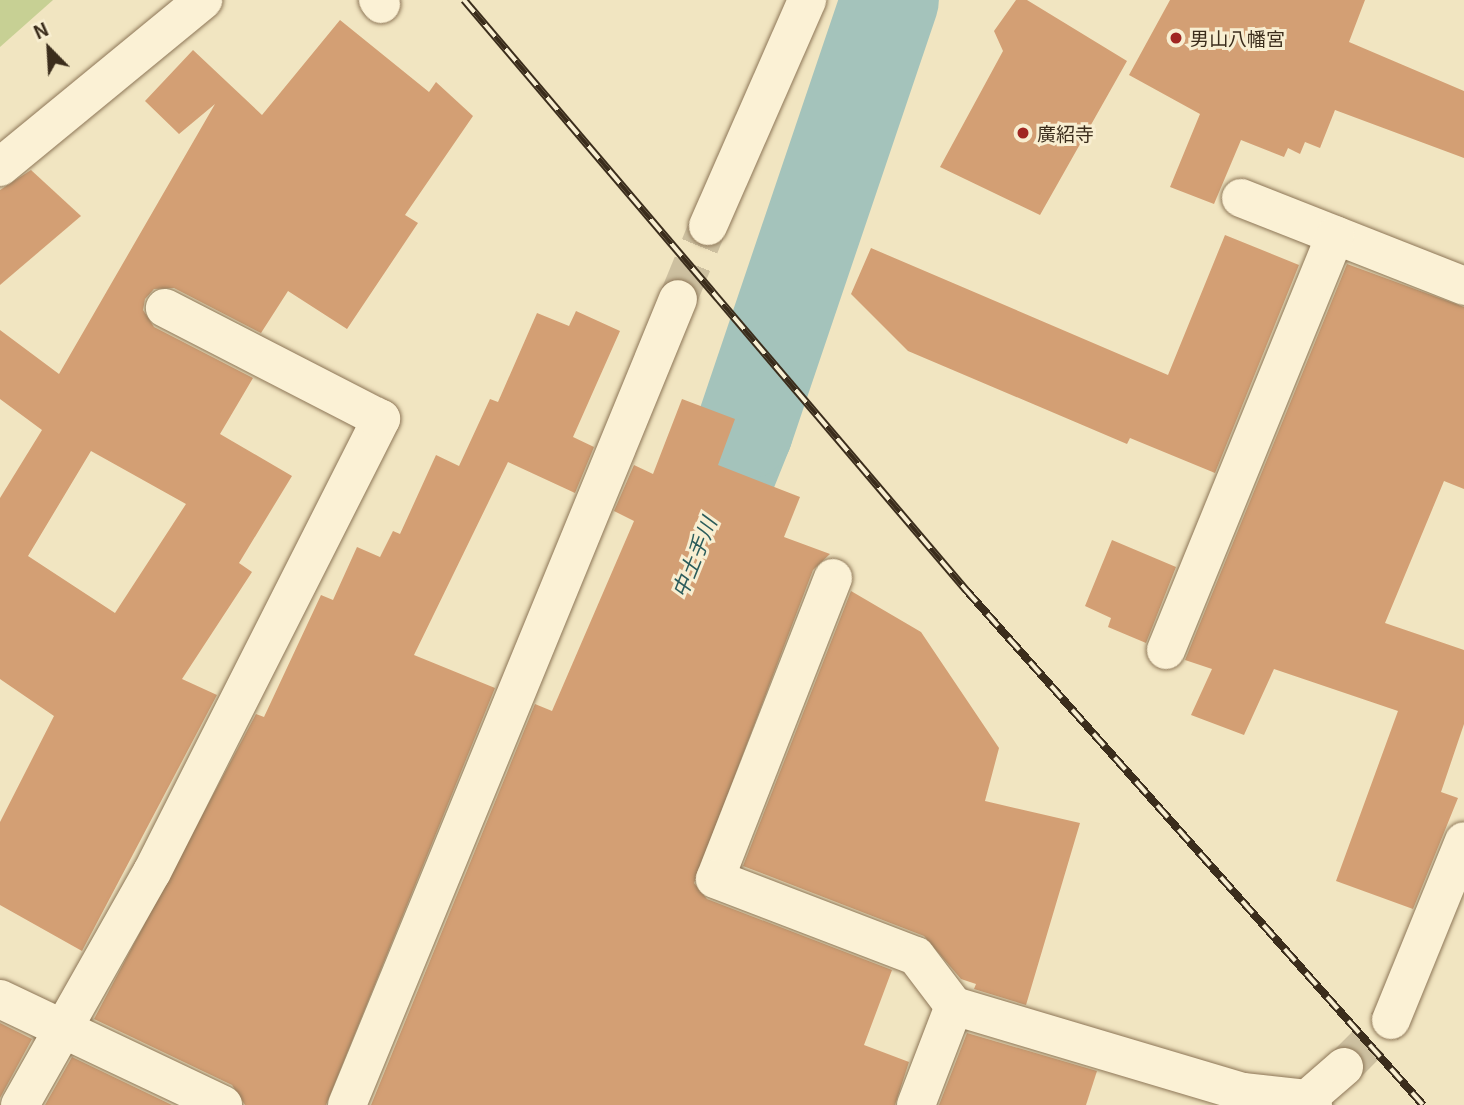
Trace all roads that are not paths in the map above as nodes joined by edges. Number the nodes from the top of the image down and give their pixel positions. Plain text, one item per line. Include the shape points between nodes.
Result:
1 (203, 0) edge
2 (807, 0) edge
3 (0, 167) edge
4 (1241, 198) dead end
5 (708, 226) tunnel mouth
6 (1335, 235) junction
7 (1464, 286) edge
8 (678, 299) tunnel mouth
9 (165, 307) dead end
10 (833, 578) dead end
11 (1166, 650) dead end
12 (1464, 841) edge
13 (0, 999) edge
14 (954, 1006) junction
15 (1391, 1020) tunnel mouth
16 (61, 1027) junction
17 (1344, 1067) tunnel mouth
18 (1310, 1102) edge
19 (20, 1105) edge
20 (223, 1105) edge
21 (347, 1105) edge
22 (916, 1105) edge

1 - 3 street
2 - 5 street
4 - 6 street
6 - 7 street
6 - 11 street
8 - 21 street
9 - 16 street via 381,419 152,872
10 - 14 street via 715,879 916,956
12 - 15 street
13 - 16 street
14 - 18 street via 1243,1093
14 - 22 street
16 - 19 street
16 - 20 street
17 - 18 street

